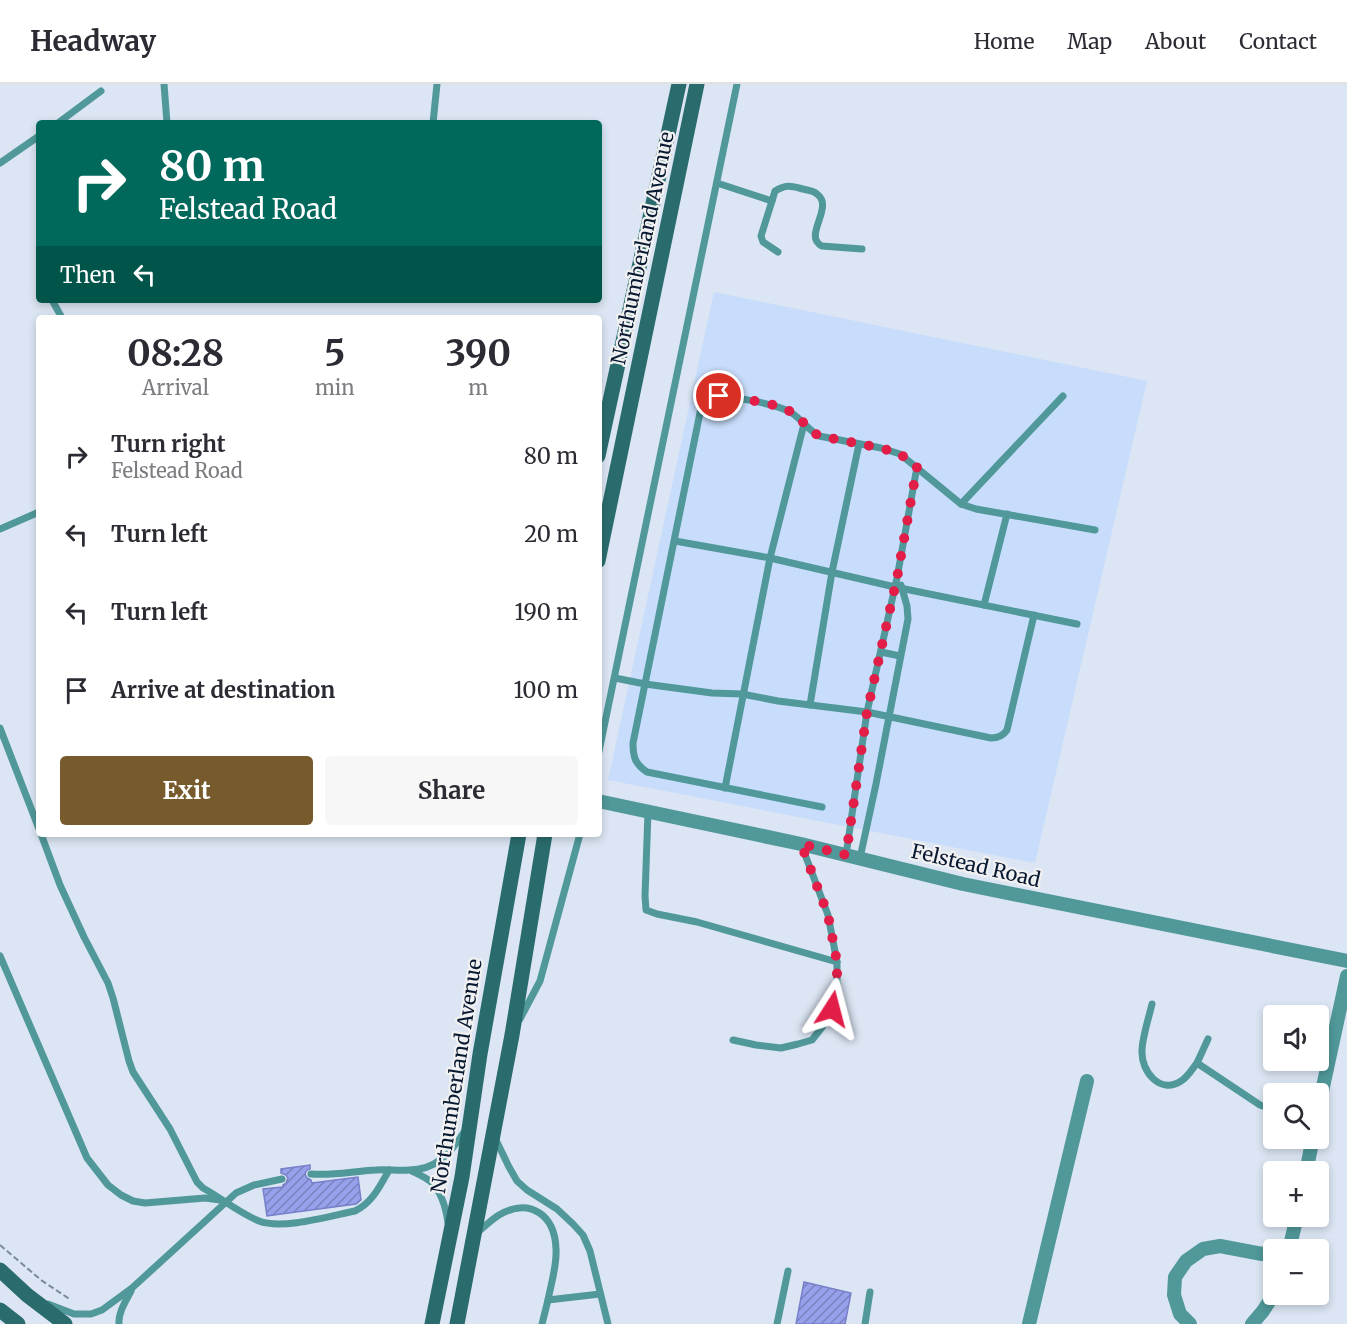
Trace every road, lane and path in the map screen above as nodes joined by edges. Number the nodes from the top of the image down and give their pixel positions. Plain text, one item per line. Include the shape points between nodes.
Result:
1 (164, 84) edge
2 (437, 84) edge
3 (678, 84) edge
4 (697, 84) edge
5 (737, 84) edge
6 (101, 92) dead end
7 (62, 120) edge
8 (166, 120) edge
9 (433, 120) edge
10 (36, 138) edge
11 (0, 163) edge
12 (717, 183) junction
13 (772, 201) junction
14 (862, 249) dead end
15 (778, 252) dead end
16 (1062, 396) dead end
17 (804, 424) junction
18 (602, 437) edge
19 (859, 444) junction
20 (917, 467) junction
21 (961, 504) junction
22 (36, 513) edge
23 (1006, 514) junction
24 (0, 529) edge
25 (1095, 530) dead end
26 (675, 541) junction
27 (602, 542) edge
28 (770, 558) junction
29 (832, 572) junction
30 (899, 588) junction
31 (984, 605) junction
32 (1034, 615) junction
33 (1077, 624) dead end
34 (881, 652) junction
35 (900, 656) junction
36 (615, 678) junction
37 (645, 684) junction
38 (742, 693) junction
39 (810, 705) junction
40 (867, 712) junction
41 (888, 716) junction
42 (0, 728) edge
43 (602, 738) edge
44 (725, 788) junction
45 (602, 802) edge
46 (822, 807) dead end
47 (648, 812) junction
48 (36, 821) edge
49 (42, 837) edge
50 (518, 837) edge
51 (545, 837) edge
52 (579, 837) edge
53 (801, 844) junction
54 (846, 855) junction
55 (860, 858) junction
56 (0, 956) edge
57 (1347, 961) edge
58 (837, 962) junction
59 (1347, 976) edge
60 (1152, 1004) dead end
61 (512, 1035) junction
62 (1208, 1038) dead end
63 (733, 1040) dead end
64 (1197, 1063) junction
65 (1087, 1081) dead end
66 (1324, 1083) edge
67 (1263, 1106) edge
68 (468, 1125) junction
69 (494, 1136) junction
70 (389, 1170) junction
71 (412, 1171) junction
72 (311, 1174) dead end
73 (282, 1179) dead end
74 (225, 1201) junction
75 (474, 1236) junction
76 (450, 1238) junction
77 (0, 1245) edge
78 (1263, 1254) edge
79 (0, 1270) edge
80 (788, 1271) dead end
81 (132, 1288) junction
82 (870, 1292) dead end
83 (600, 1294) junction
84 (27, 1295) junction
85 (548, 1300) junction
86 (79, 1305) dead end
87 (1267, 1305) edge
88 (0, 1310) edge
89 (18, 1324) edge
90 (65, 1324) edge
91 (119, 1324) edge
92 (432, 1324) edge
93 (457, 1324) edge
94 (542, 1324) edge
95 (608, 1324) edge
96 (777, 1324) edge
97 (865, 1324) edge
98 (1029, 1324) edge
99 (1190, 1324) edge
100 (1252, 1324) edge

1 - 8 lane
2 - 9 lane
3 - 18 main road, Northumberland Avenue
4 - 27 main road, Northumberland Avenue
5 - 12 lane
6 - 7 lane
10 - 11 lane
12 - 13 lane
12 - 36 lane
13 - 14 lane via 775,191 789,185 819,194 823,206 815,239 818,244
13 - 15 lane via 761,236
16 - 21 lane
17 - 19 lane via 819,436
17 - 26 lane via 785,409 752,401 719,396 705,402
17 - 28 lane
19 - 20 lane via 900,454
19 - 29 lane
20 - 21 lane
20 - 30 lane via 897,578
21 - 23 lane
22 - 24 lane
23 - 25 lane
23 - 31 lane
26 - 28 lane
26 - 37 lane
28 - 29 lane
28 - 38 lane
29 - 30 lane
29 - 39 lane
30 - 31 lane
30 - 34 lane
30 - 35 lane via 908,619
31 - 32 lane
32 - 33 lane
32 - 41 lane via 1004,735 991,738
34 - 35 lane
34 - 40 lane
35 - 41 lane
36 - 37 lane
36 - 43 lane
37 - 38 lane
37 - 44 lane via 633,743 640,768
38 - 39 lane
38 - 44 lane
39 - 40 lane
40 - 41 lane
40 - 54 lane
41 - 55 lane
42 - 48 lane
44 - 46 lane
45 - 47 street, Felstead Road
47 - 53 street, Felstead Road
47 - 58 lane via 646,910
49 - 74 lane via 60,885 108,983 133,1072 170,1129 197,1182
50 - 68 main road, Northumberland Avenue
51 - 61 main road
52 - 61 lane via 540,981
53 - 54 street, Felstead Road
53 - 58 lane via 828,915
54 - 55 street, Felstead Road
55 - 57 street, Felstead Road via 963,884
56 - 74 lane via 87,1158 108,1185 133,1201 145,1203 205,1198
58 - 63 lane via 832,1009 812,1040 781,1048
59 - 66 street
60 - 64 lane via 1141,1052 1148,1074 1154,1081 1172,1085 1182,1081
61 - 69 main road
62 - 64 lane
64 - 67 lane
65 - 98 street
68 - 71 lane via 448,1155
68 - 76 main road, Northumberland Avenue
69 - 75 main road
69 - 83 lane via 517,1181 557,1209 583,1236
70 - 71 lane
70 - 72 lane
70 - 74 lane via 363,1207 311,1220 269,1224
71 - 76 lane via 430,1181 438,1191
73 - 74 lane via 254,1185
74 - 81 lane
75 - 85 lane via 500,1214 512,1210 534,1209 544,1216 552,1228 556,1251
75 - 93 main road
76 - 92 main road, Northumberland Avenue
77 - 86 path via 41,1280
78 - 99 street via 1220,1246 1203,1249 1186,1261 1175,1277 1174,1295 1180,1314
79 - 84 main road
80 - 96 lane
81 - 84 lane via 91,1314 74,1314
81 - 91 lane
82 - 97 lane
83 - 85 lane
83 - 95 lane
84 - 90 main road
85 - 94 lane
87 - 100 street
88 - 89 main road

